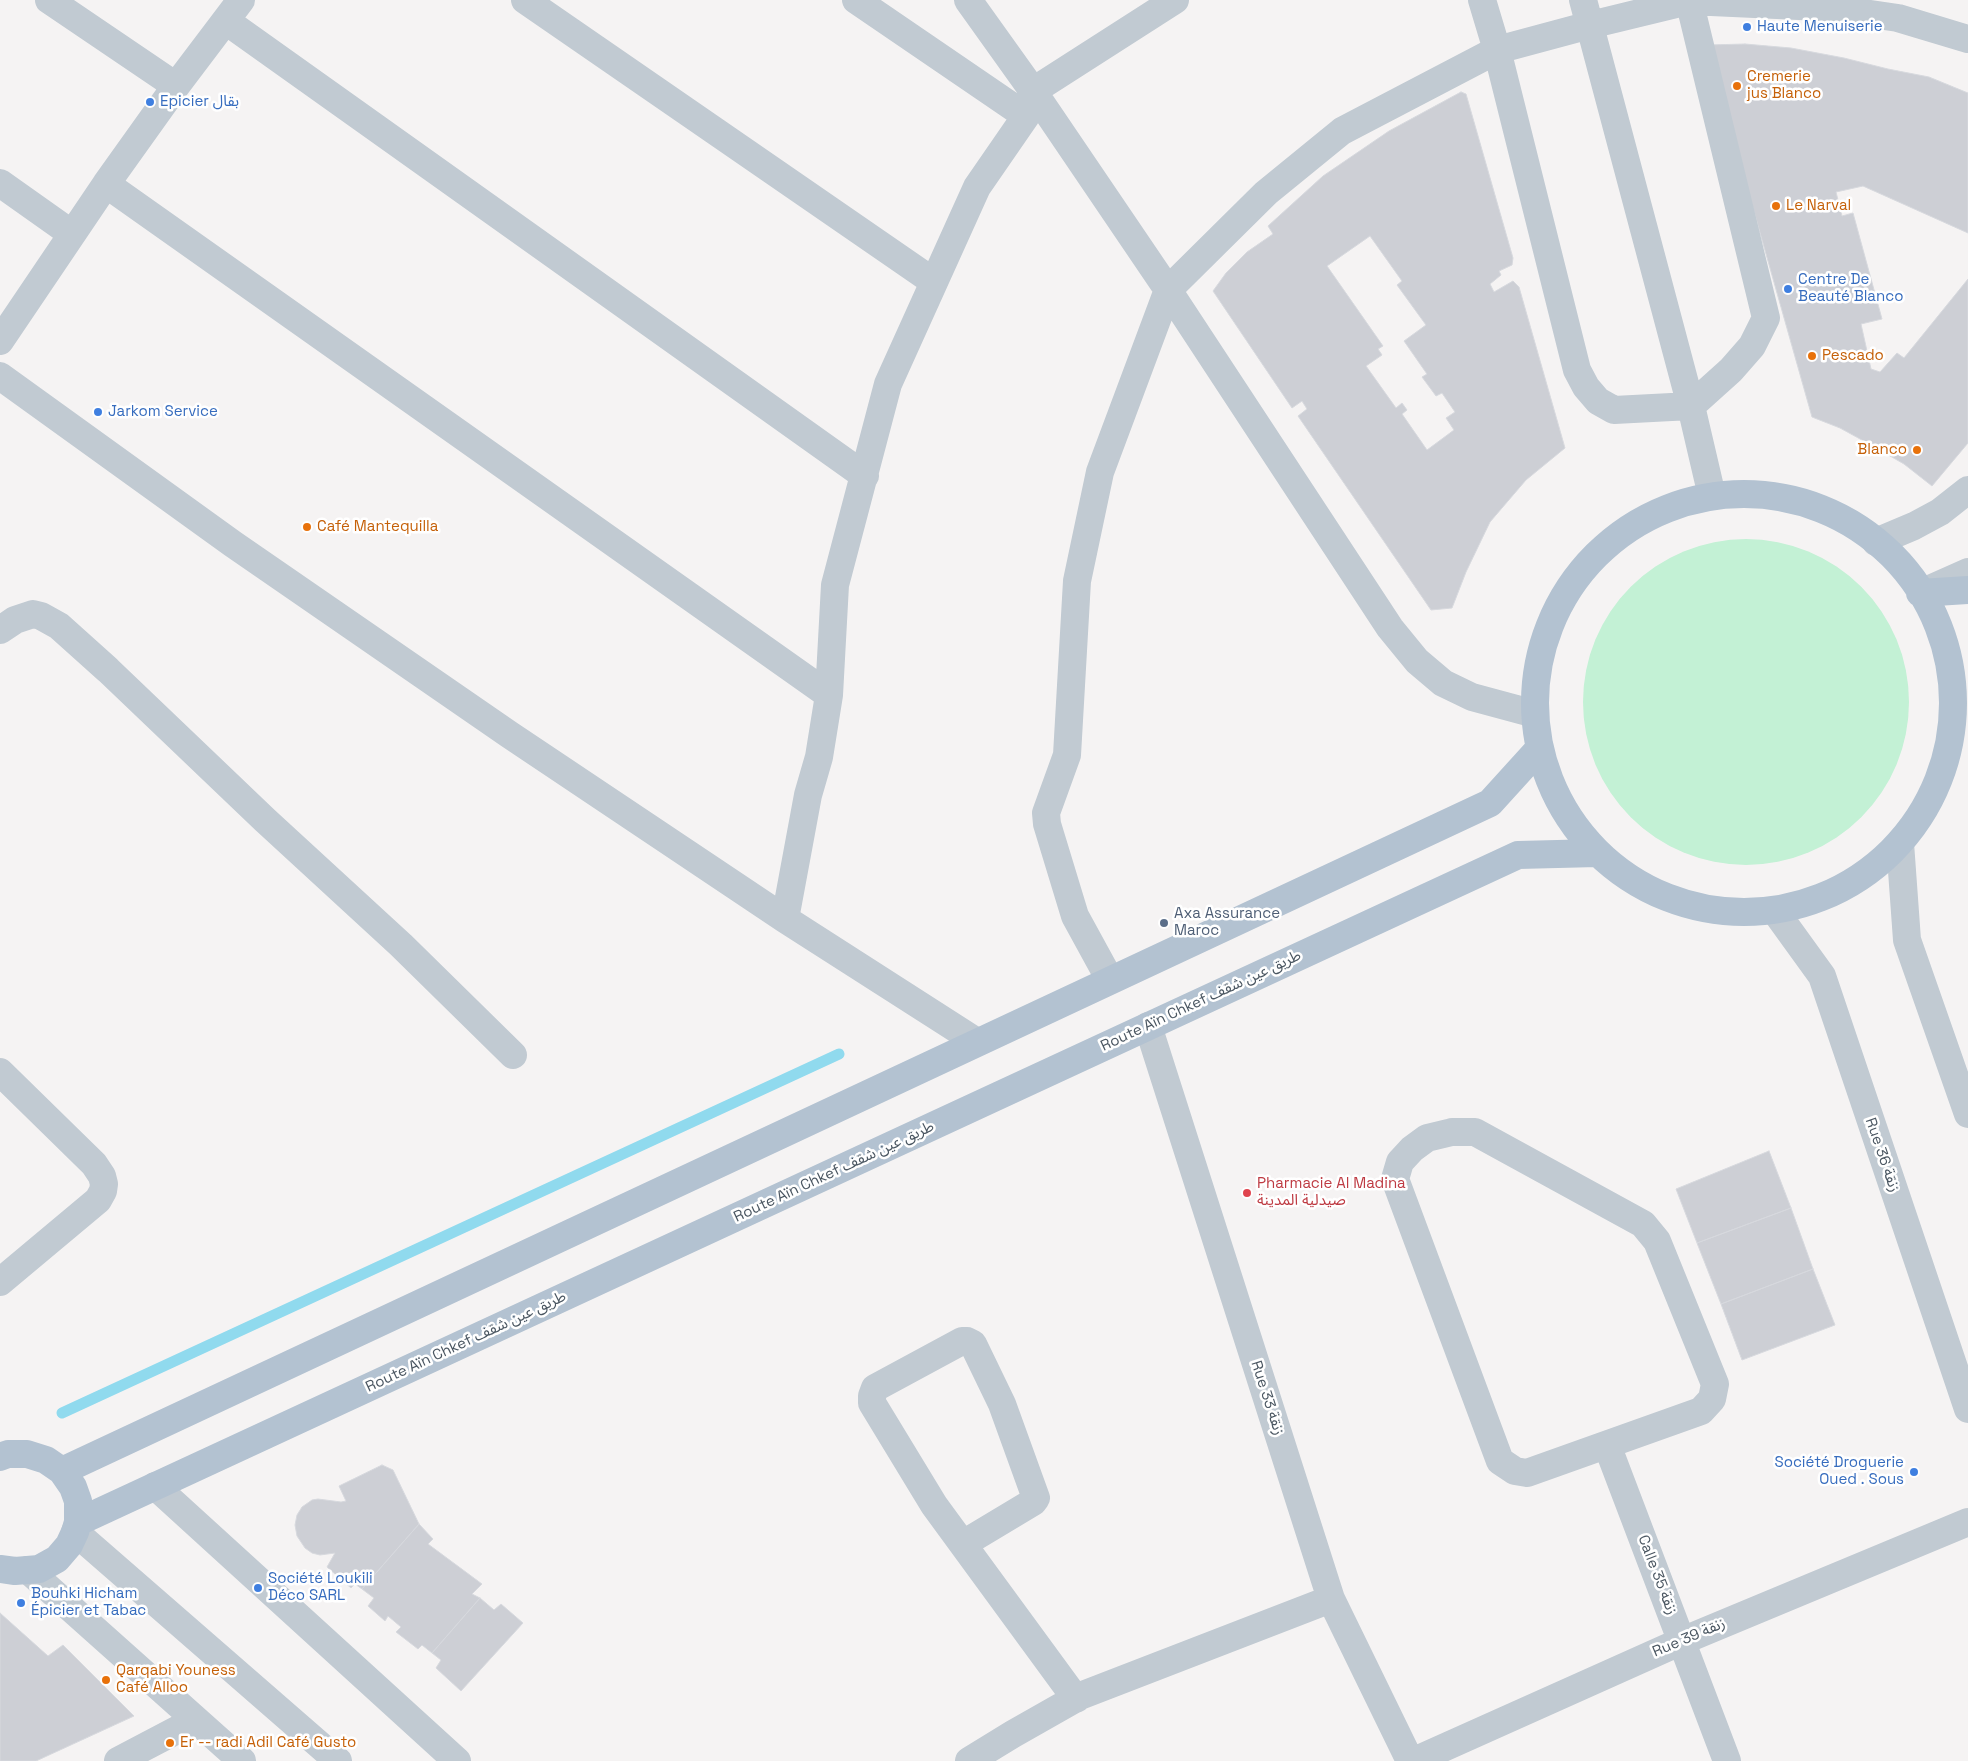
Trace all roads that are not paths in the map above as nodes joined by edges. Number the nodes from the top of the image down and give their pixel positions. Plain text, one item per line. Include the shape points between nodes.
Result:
1 (49, 0) edge
2 (525, 0) edge
3 (856, 0) edge
4 (968, 0) edge
5 (1175, 0) edge
6 (1482, 0) edge
7 (1689, 0) edge
8 (233, 10) edge
9 (1586, 12) edge
10 (1968, 39) edge
11 (1497, 50) junction
12 (176, 86) junction
13 (1030, 104) junction
14 (0, 183) edge
15 (106, 184) junction
16 (72, 234) junction
17 (934, 282) junction
18 (1168, 290) junction
19 (0, 341) edge
20 (0, 376) edge
21 (1690, 406) junction
22 (864, 476) junction
23 (1968, 490) edge
24 (1712, 496) junction
25 (1876, 542) junction
26 (1968, 572) edge
27 (1968, 590) edge
28 (1920, 594) junction
29 (0, 630) edge
30 (1960, 694) edge
31 (829, 695) junction
32 (1535, 714) junction
33 (1540, 750) junction
34 (1900, 843) junction
35 (1597, 853) junction
36 (1776, 910) junction
37 (785, 919) junction
38 (1110, 980) junction
39 (1148, 1026) junction
40 (977, 1042) junction
41 (513, 1055) dead end
42 (0, 1072) edge
43 (1968, 1114) edge
44 (0, 1282) edge
45 (1968, 1409) edge
46 (1607, 1445) junction
47 (3, 1453) edge
48 (62, 1471) junction
49 (155, 1486) junction
50 (1968, 1522) edge
51 (77, 1527) junction
52 (963, 1544) junction
53 (0, 1569) edge
54 (28, 1570) junction
55 (1331, 1599) junction
56 (1682, 1641) junction
57 (1076, 1699) junction
58 (196, 1720) junction
59 (118, 1761) edge
60 (242, 1761) edge
61 (338, 1761) edge
62 (457, 1761) edge
63 (969, 1761) edge
64 (1410, 1761) edge
65 (1414, 1761) edge
66 (1726, 1761) edge

1 - 12 street
2 - 17 street
3 - 13 street
4 - 13 street
5 - 13 street
6 - 11 street
7 - 9 street
7 - 10 street via 1822,7 1898,18
7 - 21 street via 1766,318 1752,346 1731,370
8 - 12 street
8 - 22 street
9 - 11 street
9 - 21 street
11 - 18 street via 1342,131 1266,193
11 - 21 street via 1577,370 1586,387 1598,401 1614,410
12 - 15 street
13 - 17 street via 977,187
13 - 18 street
14 - 16 street
15 - 16 street
15 - 31 street
16 - 19 street
17 - 22 street via 888,384
18 - 32 street via 1390,628 1417,662 1443,683 1472,697
18 - 38 street via 1100,472 1077,581 1066,754 1046,813 1075,916
20 - 37 street via 233,544
21 - 24 street
22 - 31 street via 835,586
23 - 25 street via 1940,512
24 - 25 main road via 1762,495 1810,504
24 - 32 main road via 1672,506 1642,520 1605,546 1576,577 1555,612 1542,645
25 - 28 main road via 1894,558
26 - 28 street
27 - 28 main road
28 - 30 main road via 1940,634
29 - 41 street via 32,614 59,626 402,945
30 - 34 main road via 1943,768 1925,808
31 - 37 street
32 - 33 main road
33 - 35 main road via 1562,806
33 - 38 main road via 1490,803
34 - 36 main road via 1875,867 1848,886 1801,905
34 - 43 street via 1907,940
35 - 36 main road via 1631,879 1676,901 1725,912
35 - 39 main road, Route Aïn Chkef طريق عين شقف via 1518,855
36 - 45 street, Rue 36 زنقة via 1822,976
37 - 40 street
38 - 40 main road
39 - 49 main road, Route Aïn Chkef طريق عين شقف
39 - 55 street, Rue 33 زنقة
40 - 48 main road
42 - 44 street via 94,1164 104,1184 98,1200
46 - 46 street via 1701,1411 1712,1399 1716,1384 1657,1242 1643,1224 1475,1132 1452,1132 1427,1138 1400,1162 1395,1178 1500,1461 1515,1472 1527,1474
46 - 56 street, Calle 35 زنقة
47 - 48 main road via 27,1454 46,1460
48 - 51 main road via 78,1501
49 - 51 main road, Route Aïn Chkef طريق عين شقف
49 - 62 street
50 - 56 street, Rue 39 زنقة
51 - 54 main road via 69,1545 57,1559 39,1569
51 - 61 street
52 - 52 street via 934,1505 872,1404 872,1396 875,1388 967,1341 973,1344 1002,1404 1036,1498
52 - 57 street
53 - 54 main road
54 - 58 street
55 - 57 street
55 - 64 street, Rue 33 زنقة
56 - 65 street, Rue 39 زنقة
56 - 66 street, Calle 35 زنقة
57 - 63 street
58 - 59 street
58 - 60 street

